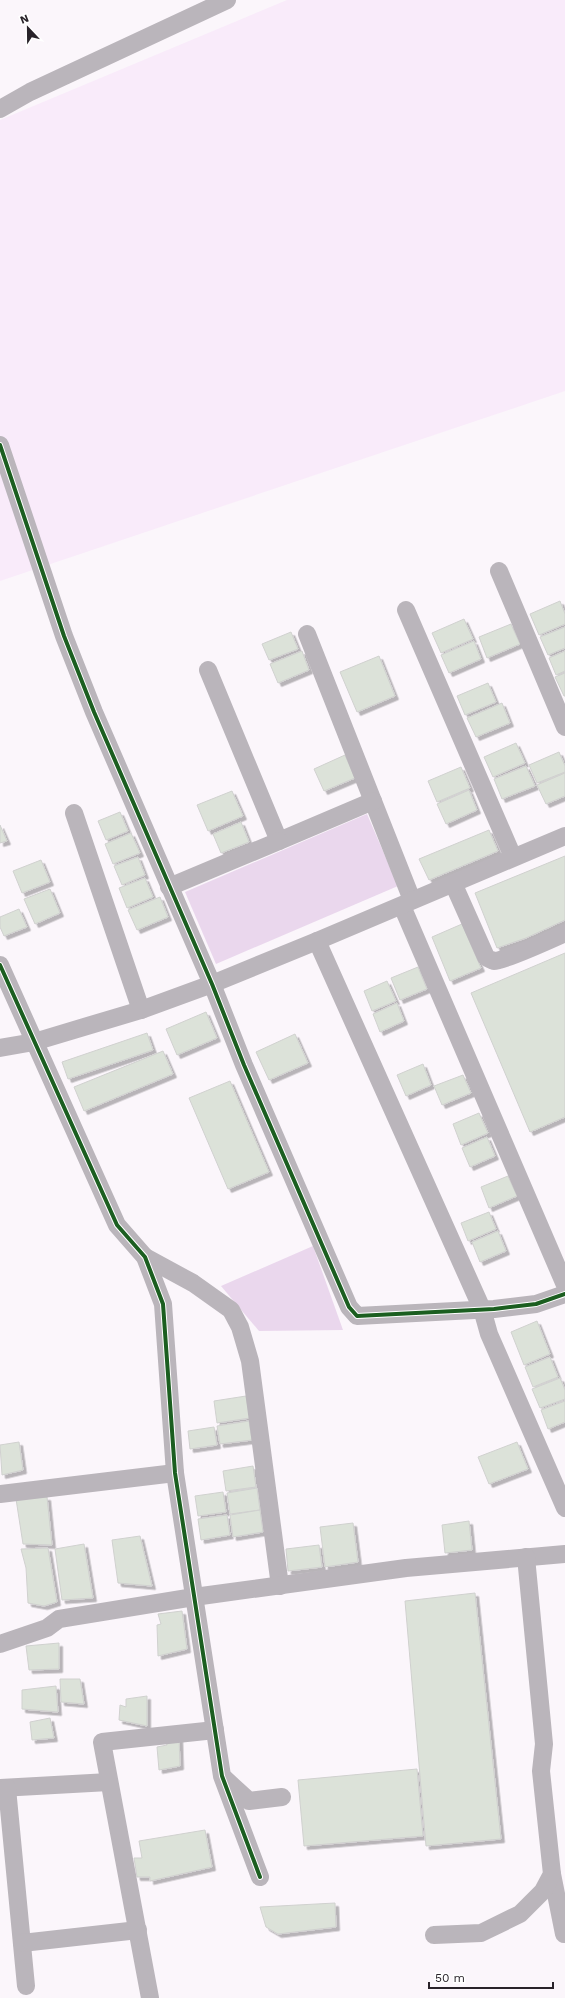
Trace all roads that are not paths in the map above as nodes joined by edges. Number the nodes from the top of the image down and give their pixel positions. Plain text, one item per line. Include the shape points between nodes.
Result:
1 (227, 0) edge
2 (0, 109) edge
3 (0, 445) edge
4 (499, 571) dead end
5 (406, 610) dead end
6 (307, 634) dead end
7 (208, 670) dead end
8 (565, 727) edge
9 (373, 801) junction
10 (74, 813) dead end
11 (565, 836) edge
12 (279, 841) junction
13 (513, 857) junction
14 (453, 883) junction
15 (169, 887) junction
16 (407, 903) junction
17 (565, 933) edge
18 (317, 941) junction
19 (0, 965) edge
20 (212, 984) junction
21 (141, 1010) junction
22 (34, 1042) junction
23 (0, 1048) edge
24 (144, 1257) junction
25 (565, 1284) edge
26 (565, 1294) edge
27 (482, 1309) junction
28 (175, 1473) junction
29 (0, 1494) edge
30 (565, 1508) edge
31 (565, 1554) edge
32 (526, 1557) junction
33 (280, 1586) junction
34 (194, 1597) junction
35 (0, 1644) edge
36 (214, 1730) junction
37 (222, 1776) junction
38 (109, 1782) junction
39 (4, 1788) edge
40 (282, 1797) dead end
41 (552, 1874) junction
42 (260, 1876) dead end
43 (138, 1930) junction
44 (564, 1934) dead end
45 (434, 1935) dead end
46 (22, 1943) junction
47 (26, 1986) dead end
48 (150, 1998) edge

1 - 2 street via 30,92
3 - 15 street via 70,650
4 - 8 street
5 - 13 street
6 - 9 street
7 - 12 street
9 - 12 street
9 - 16 street
10 - 21 street
11 - 13 street
12 - 15 street
13 - 14 street
14 - 16 street
14 - 17 street via 482,950 489,959 506,959
15 - 20 street
16 - 18 street
16 - 25 street
18 - 20 street
18 - 27 street
19 - 22 street
20 - 21 street
20 - 27 street via 244,1065 349,1307 357,1316
21 - 22 street
22 - 23 street
22 - 24 street via 117,1225
24 - 28 street via 163,1304
24 - 33 street via 193,1283 231,1310 240,1327 250,1361
26 - 27 street via 536,1304
27 - 30 street via 490,1334
28 - 29 street
28 - 34 street
31 - 32 street
32 - 33 street via 406,1568
32 - 41 street via 544,1744 541,1771
33 - 34 street
34 - 35 street via 59,1619 47,1628
34 - 36 street
36 - 37 street
36 - 38 street via 102,1742
37 - 40 street via 249,1801
37 - 42 street
38 - 39 street
38 - 43 street
39 - 46 street
41 - 44 street
41 - 45 street via 543,1891 520,1914 481,1933
43 - 46 street
43 - 48 street
46 - 47 street

